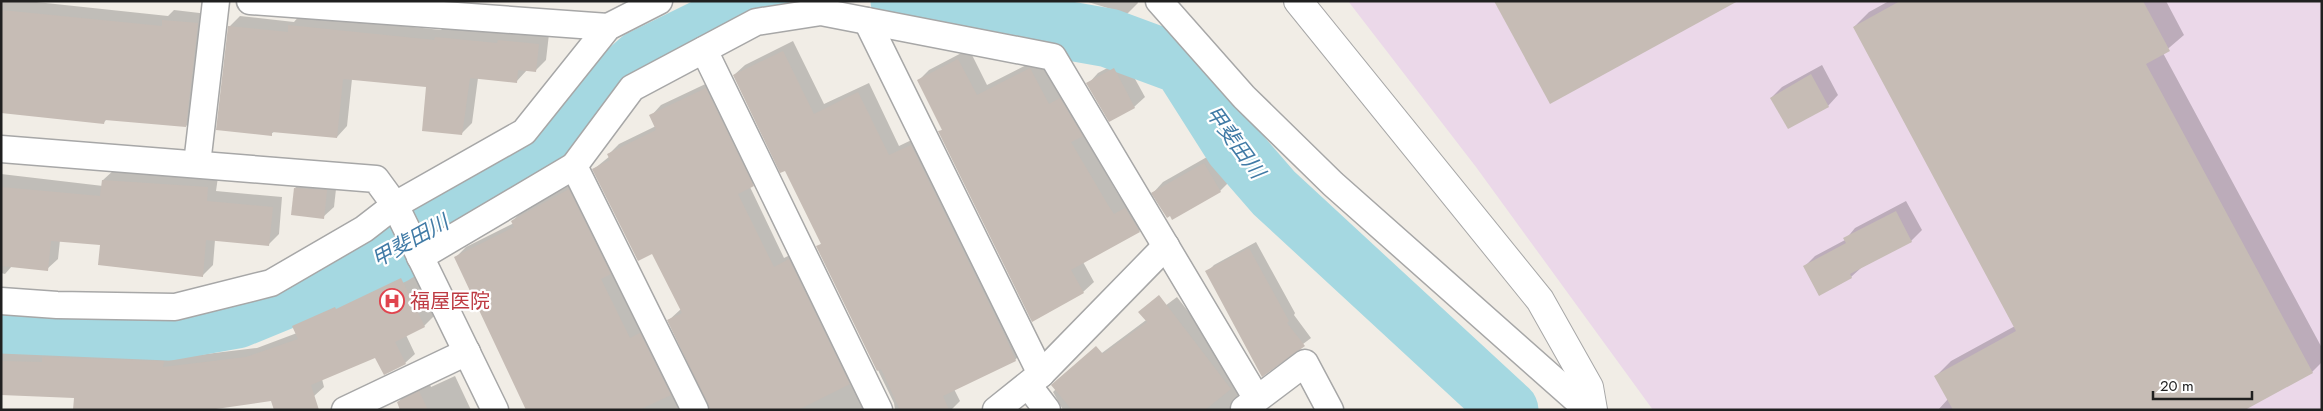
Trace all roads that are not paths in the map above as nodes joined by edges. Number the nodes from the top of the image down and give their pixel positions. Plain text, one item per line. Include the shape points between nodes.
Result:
1 (216, 1) edge
2 (250, 1) edge
3 (659, 1) edge
4 (1158, 1) edge
5 (1298, 1) edge
6 (867, 21) junction
7 (608, 27) junction
8 (704, 50) junction
9 (1, 149) edge
10 (197, 164) junction
11 (574, 166) junction
12 (398, 210) junction
13 (1166, 246) junction
14 (418, 253) junction
15 (1, 300) edge
16 (467, 352) junction
17 (1034, 379) junction
18 (1250, 404) edge
19 (345, 410) edge
20 (495, 410) edge
21 (694, 410) edge
22 (879, 410) edge
23 (996, 410) edge
24 (1047, 410) edge
25 (1330, 410) edge
26 (1588, 410) edge
27 (1593, 410) edge

1 - 10 street
2 - 7 street
3 - 7 street
4 - 26 street via 1244,97 1333,184
5 - 27 street via 1540,300 1589,387
6 - 8 street via 821,12 756,22
6 - 13 street via 1053,57
6 - 17 street
7 - 12 street via 524,132
8 - 11 street via 632,88
8 - 22 street
9 - 10 street
10 - 12 street via 376,179
11 - 14 street
11 - 21 street
12 - 14 street
12 - 15 street via 272,283 175,307 57,305
13 - 17 street
13 - 18 street
14 - 16 street
16 - 19 street
16 - 20 street
17 - 23 street
17 - 24 street
18 - 25 street via 1305,363

